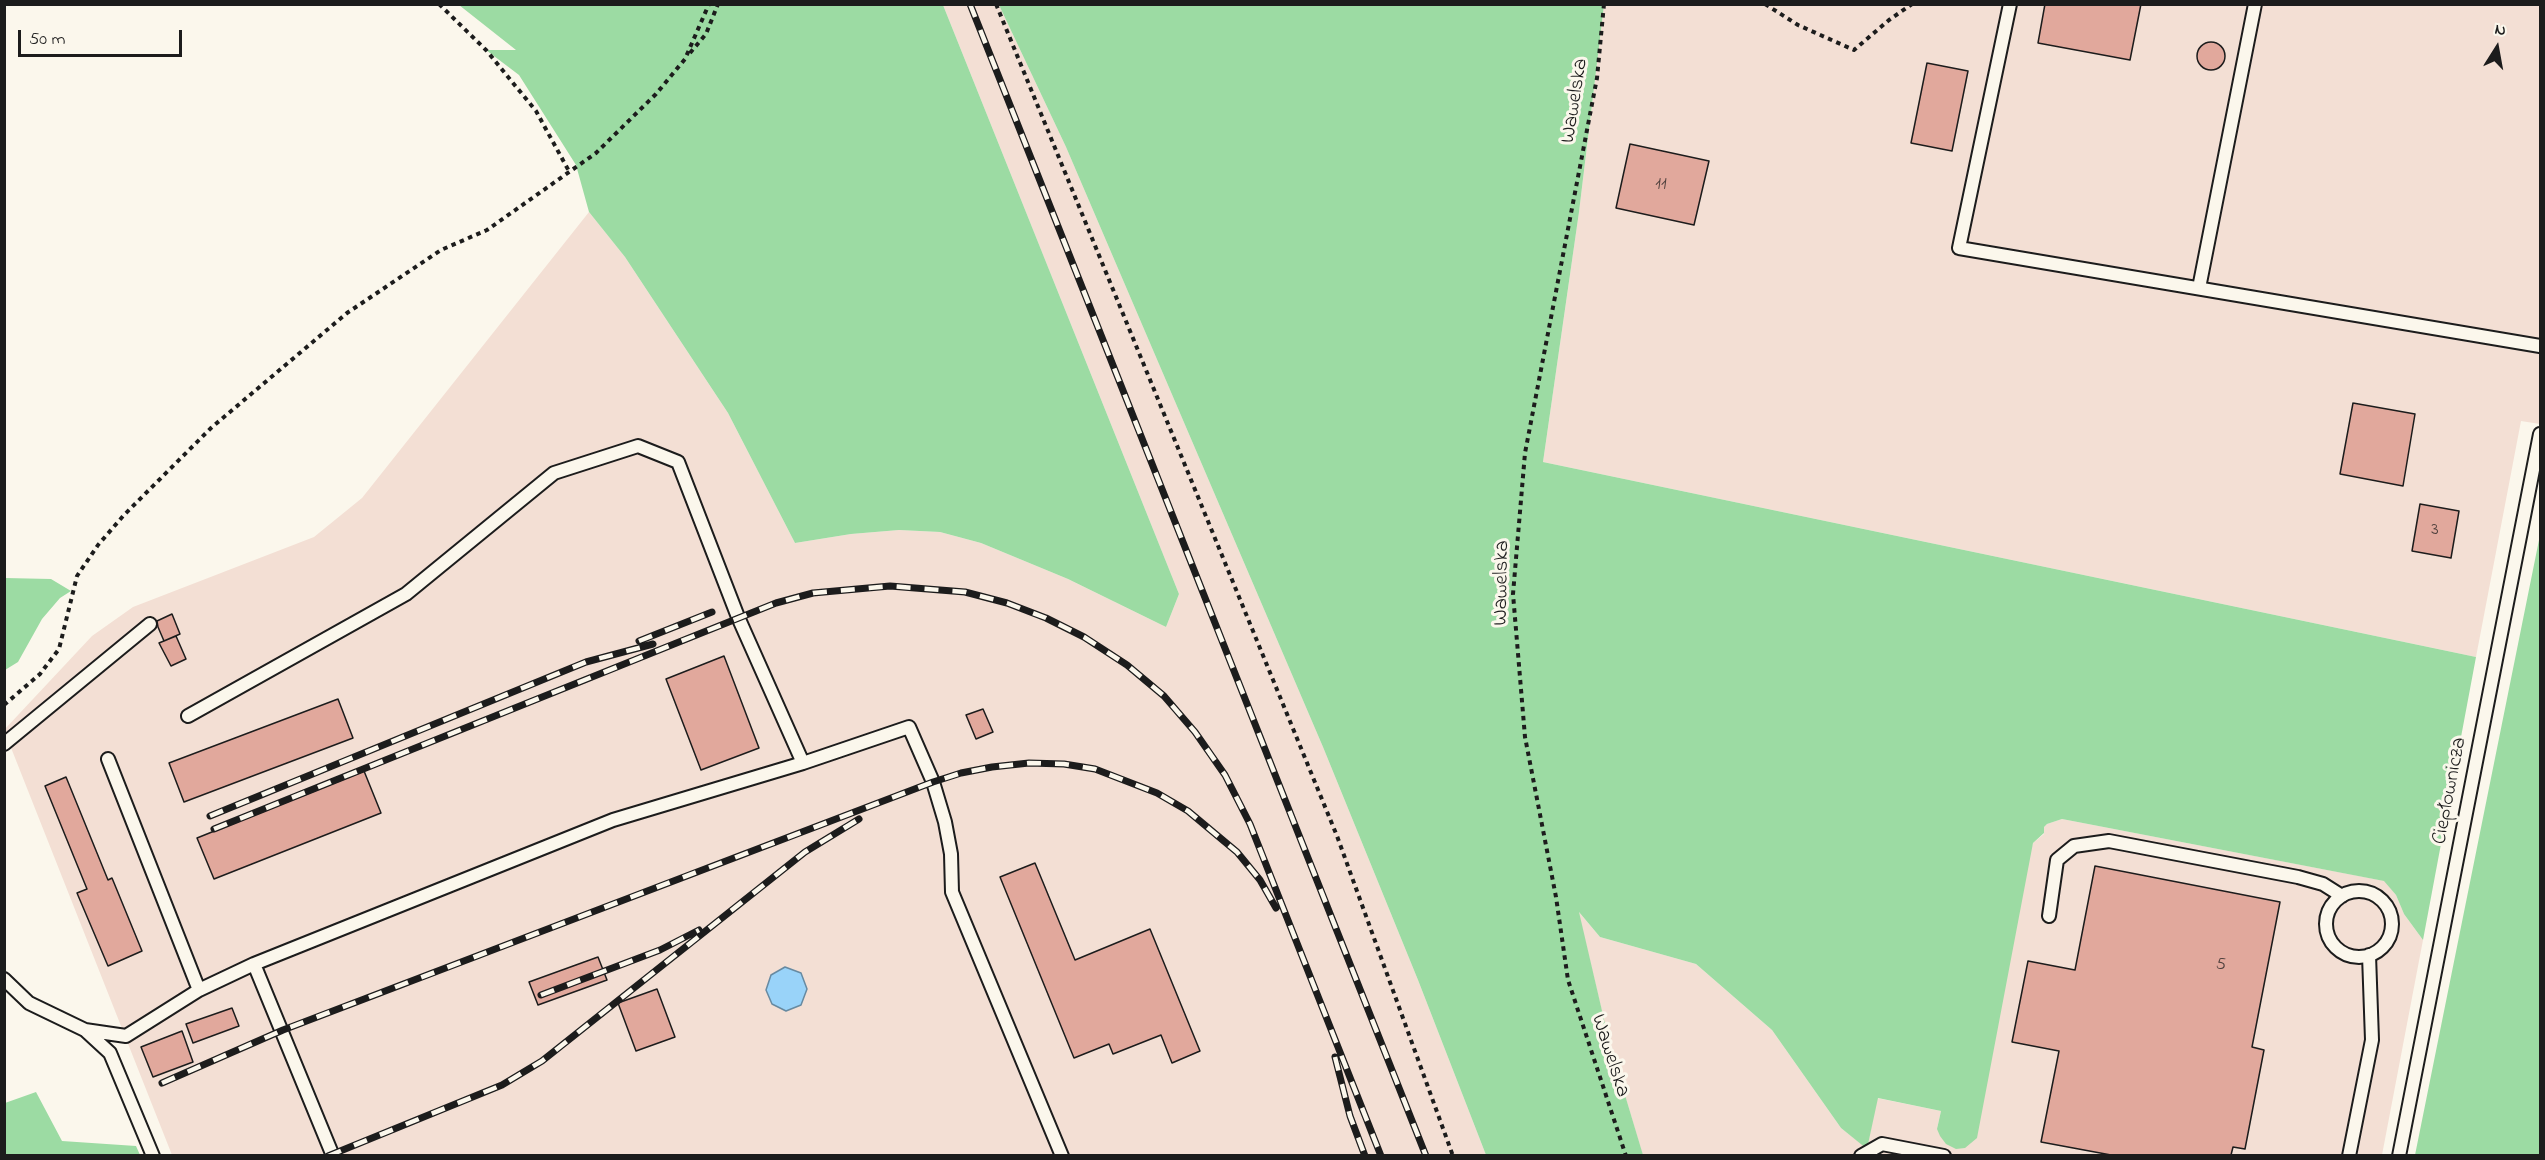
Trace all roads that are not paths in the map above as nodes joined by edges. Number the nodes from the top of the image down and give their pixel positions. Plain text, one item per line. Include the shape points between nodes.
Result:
1 (2010, 4) edge
2 (2255, 4) edge
3 (2199, 288) junction
4 (2541, 346) edge
5 (2541, 434) edge
6 (150, 624) dead end
7 (188, 716) dead end
8 (4, 744) edge
9 (108, 759) dead end
10 (803, 763) junction
11 (2342, 896) junction
12 (2049, 916) dead end
13 (2369, 955) junction
14 (254, 964) junction
15 (4, 979) edge
16 (199, 990) junction
17 (85, 1030) junction
18 (153, 1155) edge
19 (333, 1155) edge
20 (1062, 1155) edge
21 (1862, 1155) edge
22 (1944, 1155) edge
23 (2349, 1155) edge
24 (2400, 1155) edge

1 - 3 lane via 1959,248
2 - 3 lane
3 - 4 lane
5 - 24 lane, Ciepłownicza
6 - 8 lane
7 - 10 lane via 406,594 554,472 638,446 678,462 738,617
9 - 16 lane
10 - 14 lane via 613,820
10 - 20 lane via 909,727 945,822 952,892
11 - 12 lane via 2323,884 2298,877 2109,841 2074,846 2057,860
11 - 13 lane via 2332,905 2326,919 2330,940 2347,954
11 - 13 lane via 2356,891 2371,893 2390,914 2389,936 2381,948
13 - 23 lane via 2372,1040
14 - 16 lane
14 - 19 lane
15 - 17 lane via 29,1003
16 - 17 lane via 126,1036
17 - 18 lane via 110,1053
21 - 22 lane via 1882,1144

